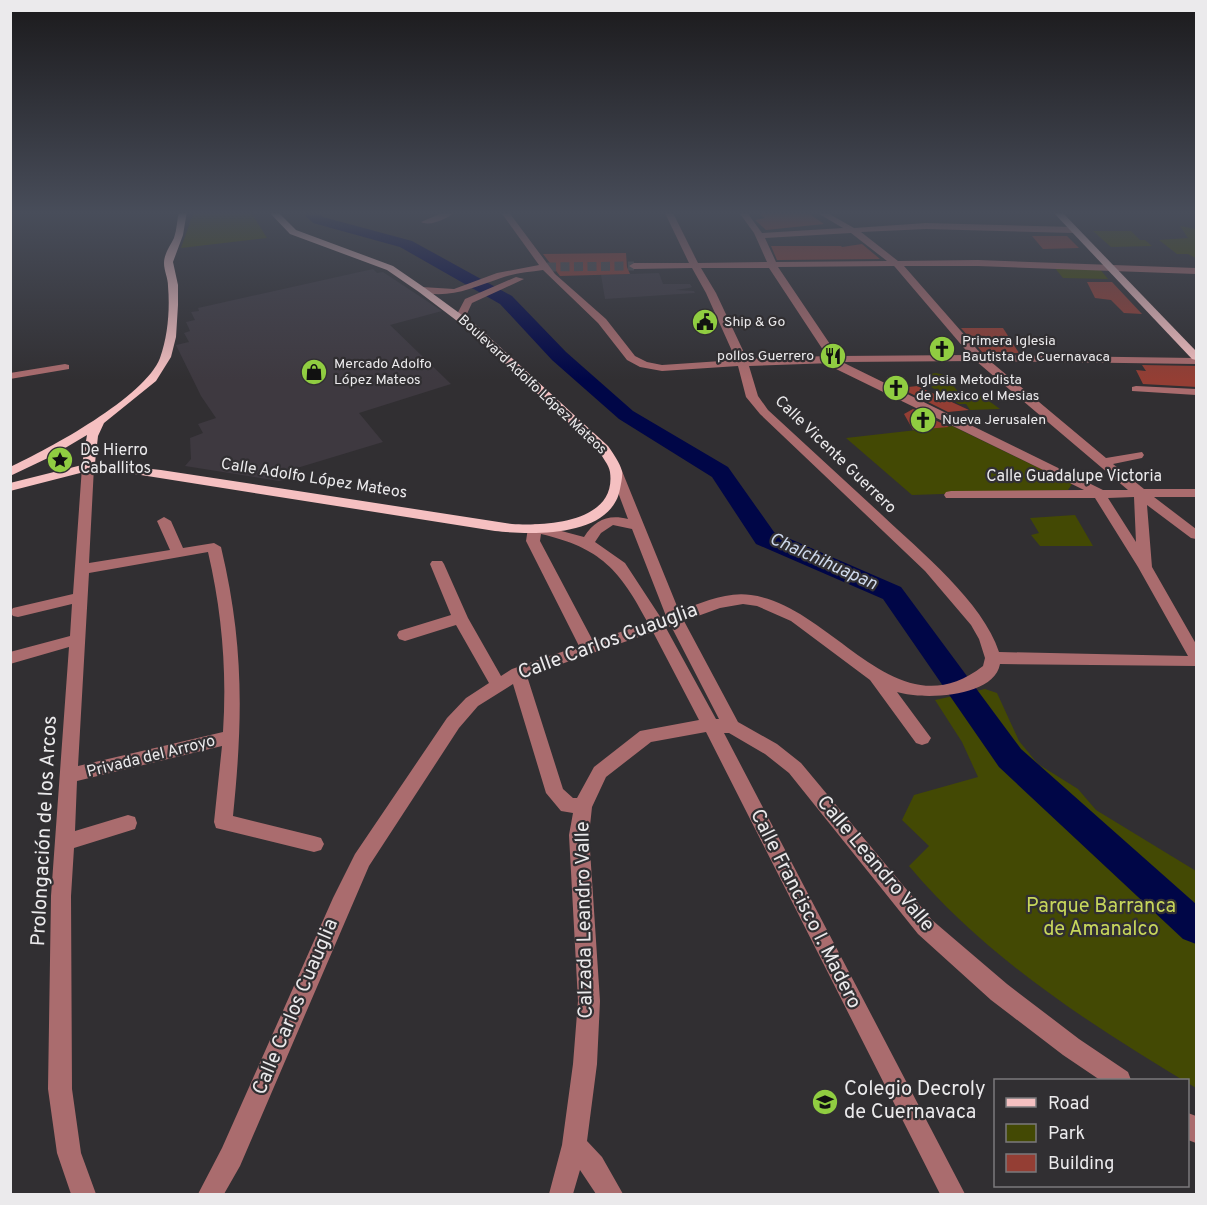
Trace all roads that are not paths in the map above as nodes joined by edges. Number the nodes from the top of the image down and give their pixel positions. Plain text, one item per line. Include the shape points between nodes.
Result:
1 (170, 267) edge
2 (388, 267) edge
3 (548, 267) edge
4 (682, 267) edge
5 (696, 267) edge
6 (774, 267) edge
7 (900, 267) edge
8 (1088, 267) edge
9 (634, 268) tunnel mouth
10 (1114, 268) junction
11 (550, 270) junction
12 (1197, 271) edge
13 (422, 290) junction
14 (460, 318) junction
15 (977, 356) junction
16 (834, 358) junction
17 (1197, 359) edge
18 (741, 362) junction
19 (65, 367) dead end
20 (10, 376) edge
21 (1136, 389) dead end
22 (1197, 392) edge
23 (100, 420) junction
24 (1138, 455) dead end
25 (1103, 462) junction
26 (88, 467) junction
27 (616, 471) junction
28 (10, 472) edge
29 (10, 487) edge
30 (1098, 492) junction
31 (1140, 493) junction
32 (1197, 493) edge
33 (951, 495) dead end
34 (164, 521) dead end
35 (636, 526) junction
36 (535, 528) junction
37 (1197, 535) edge
38 (587, 544) junction
39 (178, 551) junction
40 (436, 564) dead end
41 (1145, 567) junction
42 (83, 569) junction
43 (81, 597) junction
44 (18, 612) dead end
45 (460, 618) junction
46 (666, 622) junction
47 (405, 635) dead end
48 (78, 639) junction
49 (588, 647) junction
50 (10, 658) edge
51 (1192, 659) edge
52 (992, 663) junction
53 (518, 673) junction
54 (877, 678) junction
55 (498, 684) junction
56 (711, 725) junction
57 (732, 727) junction
58 (232, 737) junction
59 (922, 738) dead end
60 (69, 776) junction
61 (583, 807) junction
62 (128, 823) dead end
63 (65, 842) junction
64 (314, 844) dead end
65 (1119, 1079) edge
66 (574, 1145) junction
67 (83, 1194) edge
68 (210, 1194) edge
69 (561, 1194) edge
70 (610, 1194) edge
71 (953, 1194) edge

1 - 23 main road via 173,317 164,364 153,380
2 - 13 main road, Boulevard Adolfo López Mateos
3 - 11 street
4 - 9 street
5 - 18 street, Calle Vicente Guerrero
6 - 16 street
7 - 15 street
8 - 10 street
10 - 12 street
10 - 17 main road
11 - 13 street via 520,270 443,294
11 - 14 street via 473,299 464,306
11 - 18 street via 602,321 637,363 662,368
13 - 14 main road, Boulevard Adolfo López Mateos
14 - 27 main road, Boulevard Adolfo López Mateos via 604,449
15 - 16 street
15 - 17 street
15 - 25 street
16 - 18 street
16 - 30 street via 840,367
18 - 52 street, Calle Vicente Guerrero via 752,397 764,412 930,568 976,621 987,639
19 - 20 street
21 - 22 street
23 - 26 main road via 92,436
23 - 28 main road via 32,463
24 - 25 street
25 - 31 street
26 - 29 main road, Calle Adolfo López Mateos
26 - 36 main road, Calle Adolfo López Mateos via 152,472 382,509
26 - 42 street, Prolongación de los Arcos
27 - 35 street, Boulevard Adolfo López Mateos
27 - 36 main road, Calle Adolfo López Mateos via 611,499 590,516 561,527
30 - 31 street, Calle Guadalupe Victoria
30 - 33 street, Calle Guadalupe Victoria
30 - 41 street
31 - 32 street, Calle Guadalupe Victoria
31 - 37 street
31 - 41 street
34 - 39 street
35 - 38 street via 616,520 605,522 596,527
35 - 46 street, Boulevard Adolfo López Mateos
36 - 38 street, Calle Adolfo López Mateos
36 - 49 street via 533,541
38 - 46 street, Calle Adolfo López Mateos via 614,560
39 - 42 street, Privada del Arroyo
39 - 58 street, Privada del Arroyo via 214,547 228,614 234,702
40 - 45 street
41 - 51 street
42 - 43 street, Prolongación de los Arcos
43 - 44 street
43 - 48 street, Prolongación de los Arcos
45 - 47 street
45 - 55 street
46 - 49 street, Calle Carlos Cuauglia
46 - 54 street, Calle Carlos Cuauglia via 733,600 768,604 801,618
46 - 56 street, Calle Francisco I. Madero via 696,704
46 - 57 street
48 - 50 street
48 - 60 street, Prolongación de los Arcos
49 - 53 street, Calle Carlos Cuauglia
51 - 52 street
52 - 54 street, Calle Carlos Cuauglia via 972,683 949,689 896,685
53 - 55 street, Calle Carlos Cuauglia
53 - 61 street via 555,793 568,805
54 - 59 street
55 - 68 street, Calle Carlos Cuauglia via 472,702 453,723 362,860 231,1157
56 - 57 street, Calle Leandro Valle
56 - 61 street, Calzada Leandro Valle via 646,736 600,772
56 - 71 street, Calle Francisco I. Madero
57 - 65 street, Calle Leandro Valle via 795,768 926,927 999,992
58 - 60 street, Privada del Arroyo
58 - 64 street, Privada del Arroyo via 223,822
60 - 63 street, Prolongación de los Arcos
61 - 66 street, Calzada Leandro Valle via 579,835 588,1001 585,1064
62 - 63 street
63 - 67 street, Prolongación de los Arcos via 60,1089 69,1153
66 - 69 street, Calzada Leandro Valle
66 - 70 street

